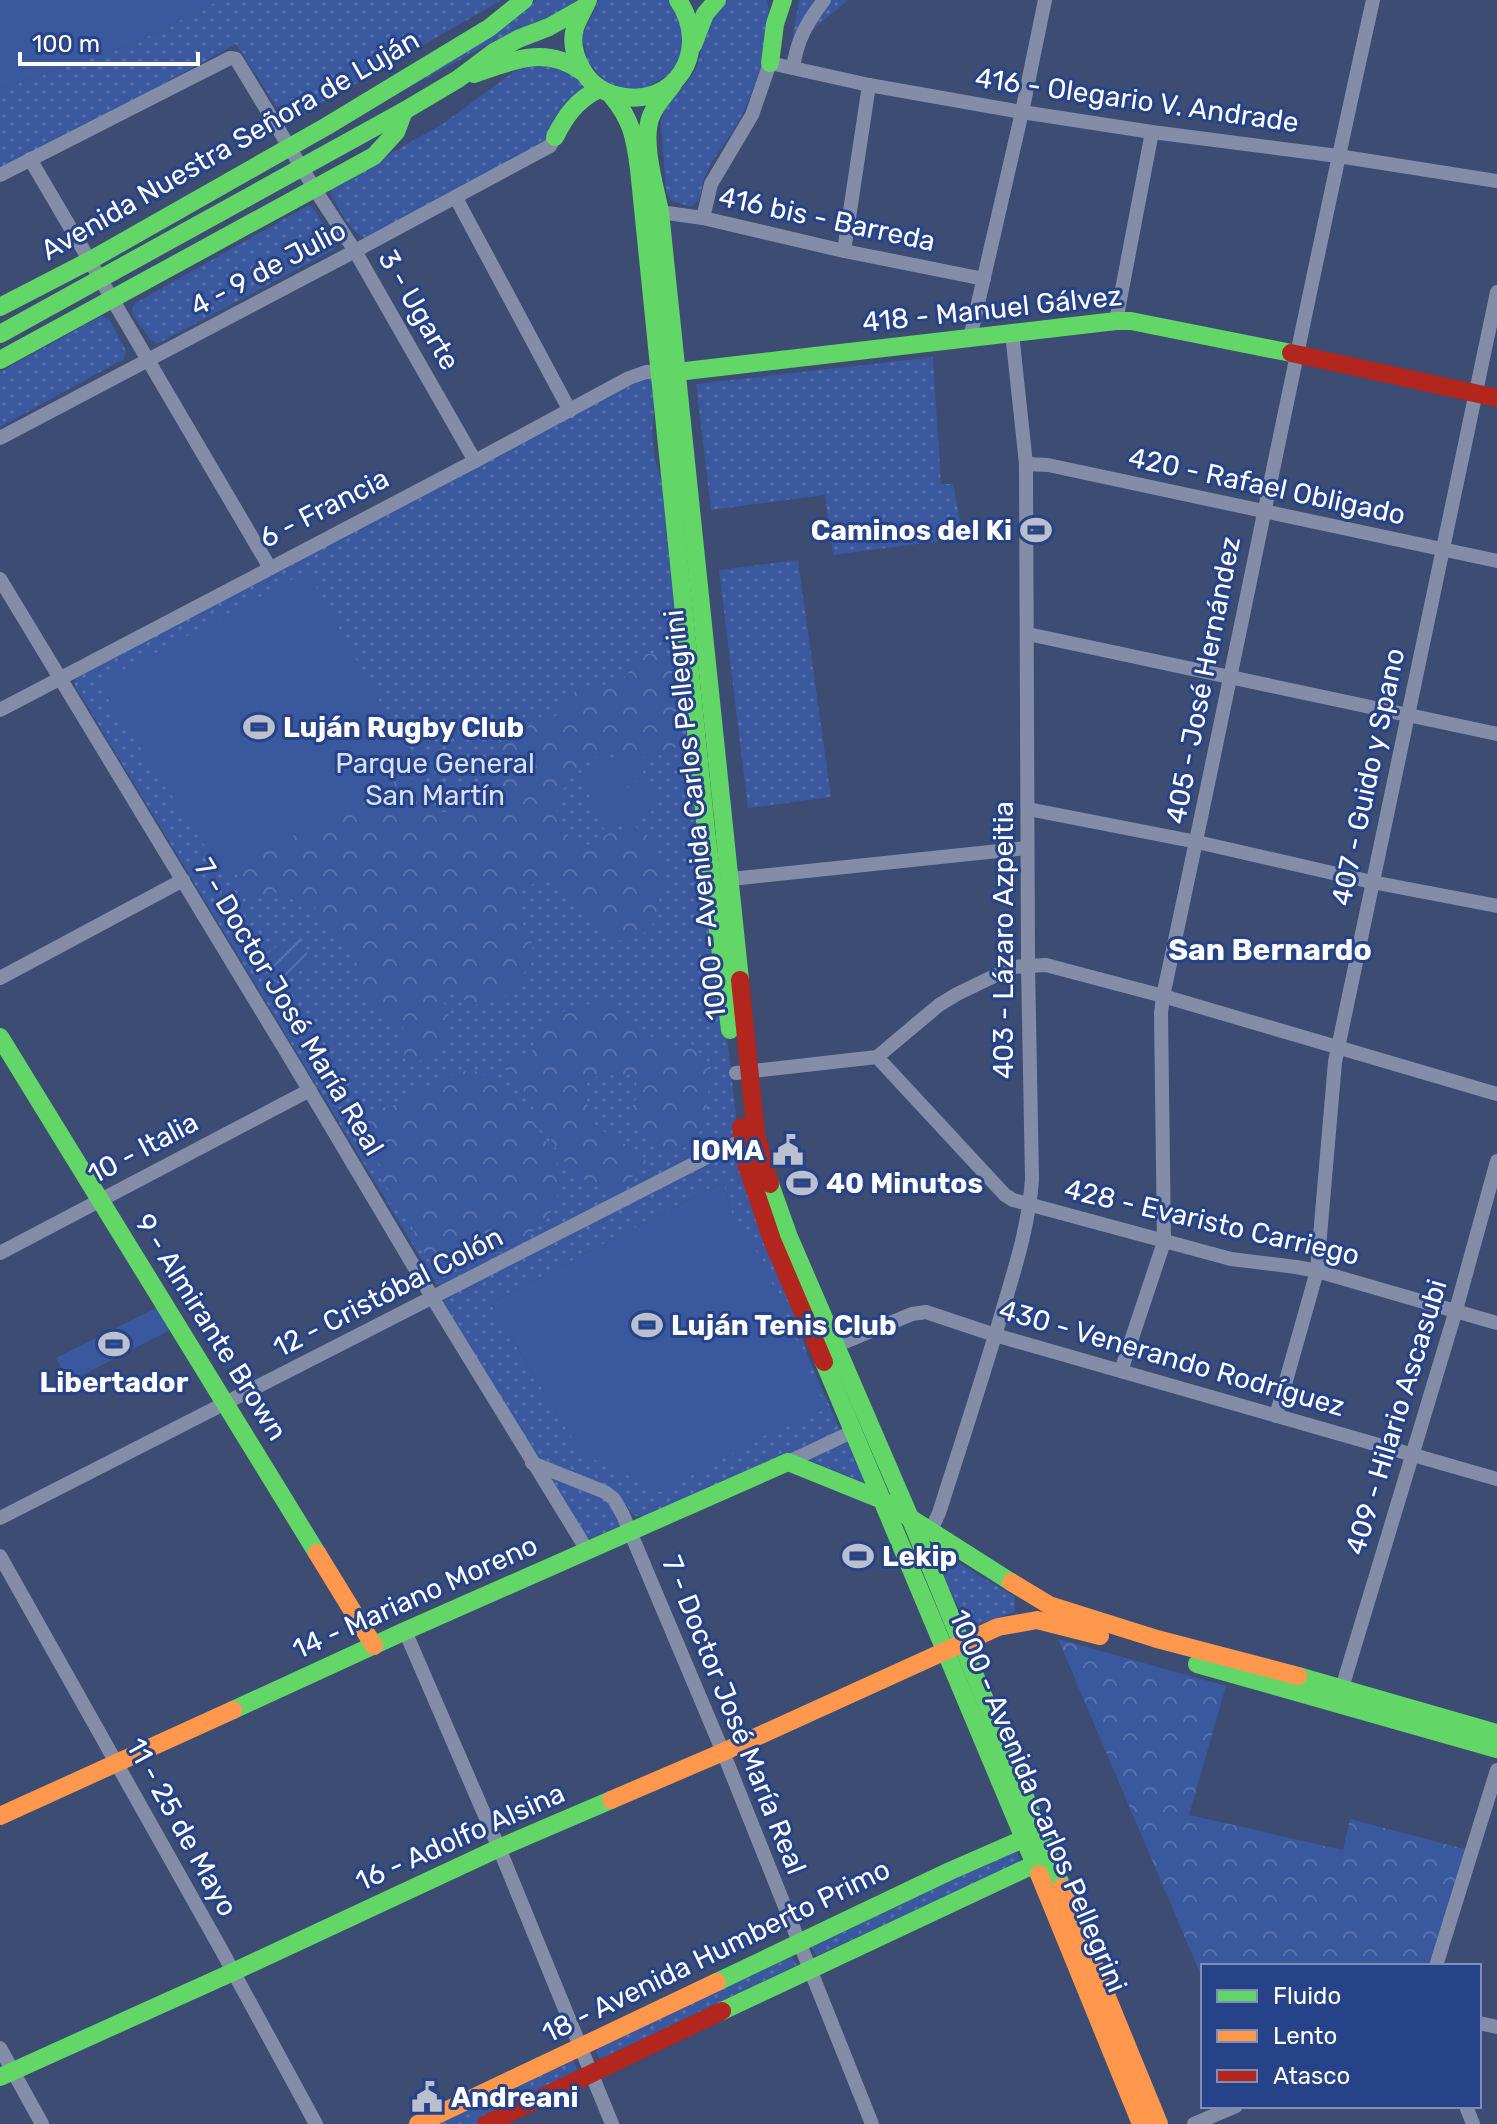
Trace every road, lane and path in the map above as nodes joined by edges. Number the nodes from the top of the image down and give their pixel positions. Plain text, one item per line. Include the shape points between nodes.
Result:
1 (524, 0) edge
2 (678, 0) edge
3 (717, 0) edge
4 (770, 0) edge
5 (783, 0) edge
6 (824, 0) edge
7 (1045, 0) edge
8 (1373, 0) edge
9 (584, 5) edge
10 (775, 24) junction
11 (693, 45) junction
12 (770, 63) junction
13 (793, 68) junction
14 (581, 71) junction
15 (458, 79) junction
16 (673, 84) junction
17 (869, 85) junction
18 (605, 92) junction
19 (371, 100) junction
20 (404, 111) junction
21 (1022, 112) junction
22 (356, 124) junction
23 (327, 126) junction
24 (1152, 132) junction
25 (555, 137) joint
26 (290, 147) junction
27 (336, 148) junction
28 (1338, 156) junction
29 (30, 159) junction
30 (302, 168) junction
31 (0, 175) edge
32 (1497, 181) edge
33 (314, 188) junction
34 (456, 198) junction
35 (660, 212) junction
36 (703, 218) junction
37 (355, 251) junction
38 (844, 251) junction
39 (89, 261) junction
40 (984, 279) junction
41 (101, 280) junction
42 (1497, 292) edge
43 (111, 299) junction
44 (0, 307) edge
45 (1116, 321) junction
46 (1012, 333) junction
47 (0, 334) edge
48 (970, 338) junction
49 (1296, 354) junction
50 (0, 360) edge
51 (148, 360) junction
52 (668, 372) junction
53 (1475, 393) junction
54 (1497, 398) edge
55 (570, 411) junction
56 (0, 438) edge
57 (475, 461) junction
58 (1026, 464) junction
59 (1263, 511) junction
60 (1443, 550) junction
61 (1497, 561) edge
62 (270, 568) junction
63 (0, 579) edge
64 (1028, 634) junction
65 (1231, 678) junction
66 (60, 679) junction
67 (0, 710) edge
68 (1407, 715) junction
69 (1497, 734) edge
70 (1028, 809) junction
71 (1197, 842) junction
72 (1027, 848) junction
73 (731, 879) junction
74 (183, 880) junction
75 (1372, 882) junction
76 (1497, 906) edge
77 (1028, 965) junction
78 (0, 978) edge
79 (1163, 996) junction
80 (0, 1037) edge
81 (1338, 1047) junction
82 (877, 1057) junction
83 (742, 1072) junction
84 (310, 1090) junction
85 (1497, 1094) edge
86 (749, 1138) junction
87 (1497, 1161) edge
88 (100, 1200) junction
89 (1030, 1205) junction
90 (1164, 1242) junction
91 (0, 1253) edge
92 (1317, 1271) junction
93 (433, 1299) junction
94 (1456, 1310) junction
95 (1497, 1323) edge
96 (995, 1335) junction
97 (835, 1346) junction
98 (1121, 1371) junction
99 (225, 1404) junction
100 (1276, 1416) junction
101 (854, 1431) junction
102 (1413, 1454) junction
103 (788, 1462) junction
104 (532, 1463) junction
105 (1497, 1479) edge
106 (882, 1500) junction
107 (0, 1518) edge
108 (911, 1520) junction
109 (630, 1531) junction
110 (930, 1532) junction
111 (587, 1550) junction
112 (0, 1556) edge
113 (1020, 1589) junction
114 (1013, 1623) junction
115 (405, 1631) junction
116 (374, 1646) junction
117 (953, 1647) junction
118 (1342, 1688) junction
119 (1497, 1733) edge
120 (1497, 1749) edge
121 (723, 1752) junction
122 (116, 1764) junction
123 (1497, 1770) edge
124 (0, 1816) edge
125 (1031, 1835) junction
126 (499, 1848) junction
127 (1042, 1860) junction
128 (799, 1944) junction
129 (1437, 1964) edge
130 (810, 1968) junction
131 (233, 1972) junction
132 (0, 2048) edge
133 (579, 2048) junction
134 (6, 2074) edge
135 (591, 2074) junction
136 (1231, 2108) edge
137 (1145, 2121) edge
138 (42, 2124) edge
139 (316, 2124) edge
140 (418, 2124) edge
141 (486, 2124) edge
142 (612, 2124) edge
143 (872, 2124) edge
144 (1194, 2124) edge

1 - 19 main road, Avenida Nuestra Señora de Luján via 489,28
2 - 11 main road via 691,25
3 - 11 main road
4 - 10 main road
5 - 10 main road
6 - 13 street via 807,22
7 - 21 street
8 - 28 street, 405 - José Hernández
9 - 14 main road via 573,43
9 - 15 main road, Avenida Nuestra Señora de Luján via 494,52
10 - 12 main road
11 - 16 main road, 1000 - Avenida Carlos Pellegrini
12 - 13 street, 416 - Olegario V. Andrade
12 - 36 street via 752,115 711,184
13 - 17 street, 416 - Olegario V. Andrade
14 - 15 main road, Avenida Nuestra Señora de Luján via 550,56 517,59
14 - 18 main road, 1000 - Avenida Carlos Pellegrini
15 - 20 main road, Avenida Nuestra Señora de Luján
16 - 18 main road via 639,99
16 - 35 main road, 1000 - Avenida Carlos Pellegrini via 648,124
17 - 21 street, 416 - Olegario V. Andrade
17 - 38 street
18 - 25 main road via 577,101
18 - 52 main road, 1000 - Avenida Carlos Pellegrini via 627,113 633,130
19 - 22 main road
19 - 23 main road, Avenida Nuestra Señora de Luján
20 - 22 main road
20 - 27 main road, Avenida Nuestra Señora de Luján
20 - 33 main road, Avenida Nuestra Señora de Luján via 396,132 374,156
21 - 24 street, 416 - Olegario V. Andrade
21 - 40 street
22 - 23 main road
22 - 27 main road
23 - 26 main road, Avenida Nuestra Señora de Luján
24 - 28 street, 416 - Olegario V. Andrade
24 - 45 street
25 - 34 street, 4 - 9 de Julio via 550,146
26 - 29 street, 3 - Ugarte via 240,62 230,58
26 - 30 street, 3 - Ugarte
26 - 39 main road, Avenida Nuestra Señora de Luján
27 - 30 main road, Avenida Nuestra Señora de Luján
28 - 32 street, 416 - Olegario V. Andrade
28 - 49 street, 405 - José Hernández
29 - 31 street
29 - 39 street
30 - 33 street, 3 - Ugarte
30 - 41 main road, Avenida Nuestra Señora de Luján
33 - 37 street, 3 - Ugarte
33 - 43 main road, Avenida Nuestra Señora de Luján
34 - 37 street, 4 - 9 de Julio
34 - 55 street
35 - 36 street, 416 bis - Barreda
35 - 52 main road, 1000 - Avenida Carlos Pellegrini
36 - 38 street, 416 bis - Barreda
37 - 51 street, 4 - 9 de Julio
37 - 57 street, 3 - Ugarte
38 - 40 street, 416 bis - Barreda
39 - 41 street
39 - 44 main road, Avenida Nuestra Señora de Luján
40 - 48 street
41 - 43 street
41 - 47 main road, Avenida Nuestra Señora de Luján
42 - 53 street, 407 - Guido y Spano
43 - 50 main road, Avenida Nuestra Señora de Luján
43 - 51 street
45 - 46 main road, 418 - Manuel Gálvez
45 - 49 main road, 418 - Manuel Gálvez
46 - 48 main road, 418 - Manuel Gálvez
46 - 58 street, 403 - Lázaro Azpeitia
48 - 52 main road, 418 - Manuel Gálvez
49 - 53 main road, 418 - Manuel Gálvez
49 - 59 street, 405 - José Hernández
51 - 56 street, 4 - 9 de Julio
51 - 62 street
52 - 55 street, 6 - Francia via 629,378
52 - 73 main road, 1000 - Avenida Carlos Pellegrini
52 - 83 main road, 1000 - Avenida Carlos Pellegrini via 706,830
53 - 54 main road, 418 - Manuel Gálvez
53 - 60 street, 407 - Guido y Spano
55 - 57 street, 6 - Francia
57 - 62 street, 6 - Francia
58 - 59 street, 420 - Rafael Obligado
58 - 64 street, 403 - Lázaro Azpeitia
59 - 60 street, 420 - Rafael Obligado
59 - 65 street, 405 - José Hernández
60 - 61 street, 420 - Rafael Obligado
60 - 68 street, 407 - Guido y Spano
62 - 66 street, 6 - Francia
63 - 66 street, 7 - Doctor José María Real
64 - 65 street
64 - 70 street, 403 - Lázaro Azpeitia
65 - 68 street
65 - 71 street, 405 - José Hernández
66 - 67 street, 6 - Francia
66 - 74 street, 7 - Doctor José María Real
68 - 69 street
68 - 75 street, 407 - Guido y Spano
70 - 71 street
70 - 72 street, 403 - Lázaro Azpeitia
71 - 75 street
71 - 79 street, 405 - José Hernández
72 - 73 street
72 - 77 street, 403 - Lázaro Azpeitia
73 - 83 main road, 1000 - Avenida Carlos Pellegrini
74 - 78 street
74 - 84 street, 7 - Doctor José María Real
75 - 76 street
75 - 81 street, 407 - Guido y Spano
77 - 79 street via 1046,965
77 - 82 street via 997,973 939,1005
77 - 89 street, 403 - Lázaro Azpeitia
79 - 81 street
79 - 90 street, 405 - José Hernández
80 - 88 main road, 9 - Almirante Brown
81 - 85 street
81 - 92 street, 407 - Guido y Spano
82 - 83 street
82 - 89 street, 428 - Evaristo Carriego via 1005,1195
83 - 86 main road, 1000 - Avenida Carlos Pellegrini
84 - 88 street, 10 - Italia
84 - 93 street, 7 - Doctor José María Real
86 - 93 street, 12 - Cristóbal Colón
86 - 97 main road, 1000 - Avenida Carlos Pellegrini
86 - 101 main road, 1000 - Avenida Carlos Pellegrini via 747,1166 772,1240
87 - 94 street, 409 - Hilario Ascasubi
88 - 91 street, 10 - Italia
88 - 99 main road, 9 - Almirante Brown
89 - 90 street, 428 - Evaristo Carriego
89 - 96 street, 403 - Lázaro Azpeitia
90 - 92 street, 428 - Evaristo Carriego via 1245,1262
90 - 98 street, 405 - José Hernández
92 - 94 street, 428 - Evaristo Carriego
92 - 100 street, 407 - Guido y Spano
93 - 99 street, 12 - Cristóbal Colón
93 - 104 street, 7 - Doctor José María Real
94 - 95 street, 428 - Evaristo Carriego
94 - 102 street, 409 - Hilario Ascasubi
96 - 97 street, 430 - Venerando Rodríguez via 926,1312
96 - 98 street, 430 - Venerando Rodríguez
96 - 110 street, 403 - Lázaro Azpeitia
97 - 108 main road, 1000 - Avenida Carlos Pellegrini
98 - 100 street, 430 - Venerando Rodríguez
99 - 107 street, 12 - Cristóbal Colón
99 - 116 main road, 9 - Almirante Brown
100 - 102 street, 430 - Venerando Rodríguez
101 - 103 street, 14 - Mariano Moreno
101 - 106 main road, 1000 - Avenida Carlos Pellegrini
102 - 105 street, 430 - Venerando Rodríguez
102 - 118 street, 409 - Hilario Ascasubi
103 - 106 main road
103 - 109 main road, 14 - Mariano Moreno
104 - 109 street, 7 - Doctor José María Real via 605,1492
104 - 111 street, 7 - Doctor José María Real
106 - 108 main road
106 - 117 main road, 1000 - Avenida Carlos Pellegrini
108 - 110 main road
108 - 117 main road, 1000 - Avenida Carlos Pellegrini
109 - 111 main road, 14 - Mariano Moreno
109 - 121 street, 7 - Doctor José María Real
110 - 113 main road
111 - 115 main road, 14 - Mariano Moreno
112 - 122 street, 11 - 25 de Mayo
113 - 114 main road via 1021,1604
113 - 118 main road via 1084,1618
114 - 117 main road, 16 - Adolfo Alsina
114 - 120 main road via 1037,1620 1081,1631
115 - 116 main road, 14 - Mariano Moreno
115 - 126 street
116 - 122 main road, 14 - Mariano Moreno
117 - 121 main road, 16 - Adolfo Alsina
117 - 125 main road, 1000 - Avenida Carlos Pellegrini
118 - 119 main road
121 - 126 main road, 16 - Adolfo Alsina
121 - 128 street, 7 - Doctor José María Real
122 - 124 main road, 14 - Mariano Moreno
122 - 131 street, 11 - 25 de Mayo
123 - 129 street
125 - 127 main road, 1000 - Avenida Carlos Pellegrini
125 - 128 main road, 18 - Avenida Humberto Primo
126 - 131 main road, 16 - Adolfo Alsina
126 - 133 street
127 - 130 main road, 18 - Avenida Humberto Primo
127 - 137 main road, 1000 - Avenida Carlos Pellegrini
128 - 130 street, 7 - Doctor José María Real
128 - 133 main road, 18 - Avenida Humberto Primo
130 - 135 main road, 18 - Avenida Humberto Primo
130 - 143 street, 7 - Doctor José María Real
131 - 134 main road, 16 - Adolfo Alsina
131 - 139 street, 11 - 25 de Mayo
132 - 134 street
133 - 135 street
133 - 140 main road, 18 - Avenida Humberto Primo
134 - 138 street
135 - 141 main road, 18 - Avenida Humberto Primo
135 - 142 street
136 - 144 street

